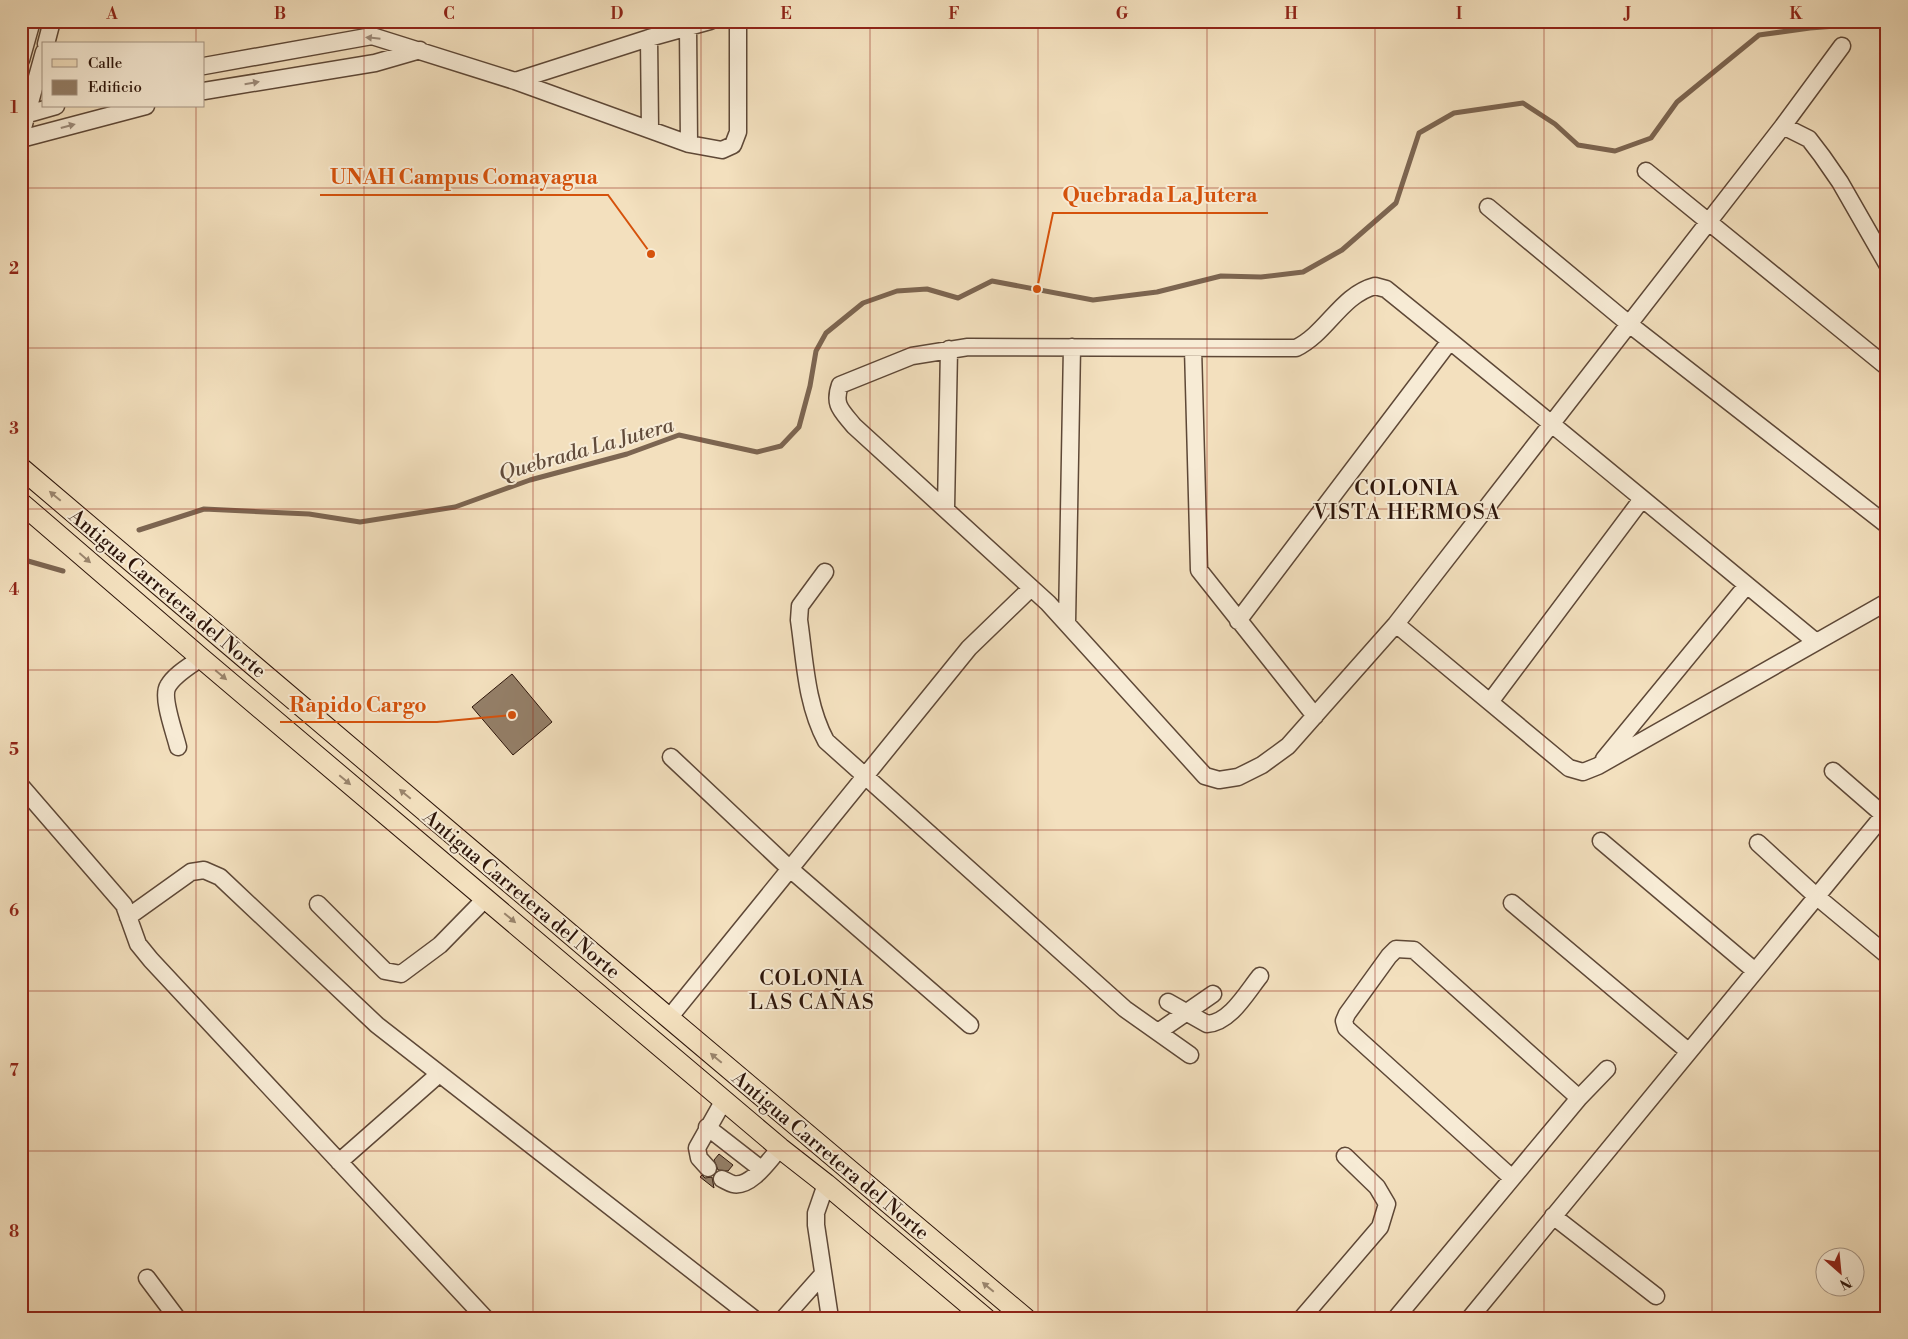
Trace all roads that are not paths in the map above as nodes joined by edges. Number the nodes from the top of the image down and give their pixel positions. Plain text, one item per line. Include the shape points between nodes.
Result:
1 (52, 21) edge
2 (710, 21) edge
3 (738, 21) edge
4 (33, 22) edge
5 (688, 27) junction
6 (649, 38) junction
7 (47, 42) edge
8 (1842, 46) dead end
9 (420, 50) junction
10 (42, 58) edge
11 (21, 60) edge
12 (205, 66) edge
13 (515, 81) junction
14 (205, 91) edge
15 (49, 108) edge
16 (130, 108) edge
17 (115, 110) edge
18 (24, 115) edge
19 (1783, 126) junction
20 (650, 129) junction
21 (21, 137) edge
22 (689, 144) junction
23 (1646, 171) dead end
24 (1488, 207) dead end
25 (1709, 222) junction
26 (1887, 264) edge
27 (1629, 324) junction
28 (1450, 341) junction
29 (1072, 347) junction
30 (1193, 348) junction
31 (949, 349) junction
32 (1887, 367) edge
33 (1551, 424) junction
34 (21, 468) edge
35 (1642, 499) junction
36 (21, 503) edge
37 (946, 508) junction
38 (1887, 525) edge
39 (825, 572) dead end
40 (1747, 585) junction
41 (1030, 589) junction
42 (1887, 602) edge
43 (1238, 621) junction
44 (1067, 623) junction
45 (1396, 624) junction
46 (1816, 642) junction
47 (201, 658) junction
48 (1490, 702) junction
49 (1315, 716) junction
50 (178, 747) dead end
51 (671, 757) dead end
52 (1598, 766) junction
53 (1833, 772) dead end
54 (864, 776) junction
55 (21, 786) edge
56 (1886, 814) edge
57 (1601, 841) dead end
58 (1758, 843) dead end
59 (789, 868) junction
60 (1816, 896) junction
61 (486, 898) junction
62 (1512, 903) dead end
63 (318, 904) dead end
64 (128, 917) junction
65 (1887, 956) edge
66 (1755, 971) junction
67 (1260, 976) dead end
68 (1213, 994) dead end
69 (1168, 1002) dead end
70 (1186, 1012) junction
71 (668, 1018) junction
72 (970, 1025) dead end
73 (1158, 1032) junction
74 (1688, 1051) junction
75 (1190, 1055) dead end
76 (1607, 1069) dead end
77 (439, 1074) junction
78 (1580, 1098) junction
79 (724, 1100) junction
80 (707, 1127) junction
81 (780, 1148) junction
82 (1345, 1156) dead end
83 (339, 1162) junction
84 (708, 1168) dead end
85 (761, 1169) junction
86 (722, 1178) dead end
87 (1512, 1178) junction
88 (826, 1184) junction
89 (1553, 1216) junction
90 (823, 1274) junction
91 (147, 1278) dead end
92 (1656, 1296) dead end
93 (177, 1318) edge
94 (485, 1318) edge
95 (753, 1318) edge
96 (784, 1318) edge
97 (830, 1318) edge
98 (985, 1318) edge
99 (1025, 1318) edge
100 (1302, 1318) edge
101 (1396, 1318) edge
102 (1470, 1318) edge

1 - 7 street
2 - 5 street
3 - 22 street via 736,140 722,150
4 - 11 street
5 - 6 street
5 - 22 street
6 - 13 street
6 - 20 street
8 - 19 street
9 -> 12 street via 372,36
9 - 13 street
14 -> 9 street via 375,63
10 - 18 street
13 - 20 street
15 - 18 street
16 - 17 street
21 -> 17 street
18 - 21 street
19 - 25 street
19 - 26 street via 1809,139 1822,156
20 - 22 street
23 - 25 street
24 - 27 street
25 - 27 street
25 - 32 street
27 - 33 street
27 - 38 street
28 - 30 street via 1386,289 1375,286 1354,295 1308,342 1296,348
28 - 33 street
28 - 43 street
29 - 30 street
29 - 31 street
29 - 44 street
30 - 43 street via 1199,570
31 - 37 street
31 - 37 street via 912,356 840,385 836,397 839,407 854,426
33 - 35 street
33 - 45 street
71 -> 34 main road, Antigua Carretera del Norte
35 - 40 street
35 - 48 street
36 -> 47 main road, Antigua Carretera del Norte
37 - 41 street
39 - 54 street via 800,606 798,620 811,702 826,741
40 - 46 street
40 - 52 street
41 - 44 street
41 - 54 street via 969,648
42 - 46 street
43 - 49 street
44 - 49 street via 1205,776 1219,780 1238,777 1262,765 1288,746
45 - 48 street
45 - 49 street
46 - 52 street
47 - 50 street via 167,688 166,702
47 -> 61 main road, Antigua Carretera del Norte
48 - 52 street via 1569,768 1583,772
51 - 59 street
53 - 56 street
54 - 59 street
54 - 73 street via 1125,1009
55 - 64 street via 111,887
56 - 60 street
57 - 66 street
58 - 60 street
59 - 71 street
59 - 72 street
60 - 65 street
60 - 66 street
61 - 63 street via 440,945 401,974 385,970
61 -> 79 main road, Antigua Carretera del Norte
62 - 74 street
64 - 77 street via 191,872 204,870 220,878 377,1025
64 - 83 street via 138,944 151,960
66 - 74 street
67 - 70 street via 1231,1012 1213,1024
68 - 70 street
69 - 70 street
70 - 73 street
99 -> 71 main road, Antigua Carretera del Norte
73 - 75 street
74 - 89 street
76 - 78 street
77 - 83 street
77 - 95 street
78 - 87 street
78 - 87 street via 1414,950 1396,949 1389,956 1348,1014 1344,1021 1346,1028
79 - 80 street
79 - 81 main road, Antigua Carretera del Norte
80 - 84 street via 697,1148 699,1158
80 - 85 street
81 - 85 street
81 - 88 main road, Antigua Carretera del Norte
82 - 100 street via 1377,1187 1387,1204 1380,1227
83 - 94 street
85 - 86 street via 743,1183 734,1184
87 - 101 street
88 - 90 street via 816,1212
88 - 98 main road, Antigua Carretera del Norte
89 - 92 street
89 - 102 street
90 - 96 street
90 - 97 street
91 - 93 street

